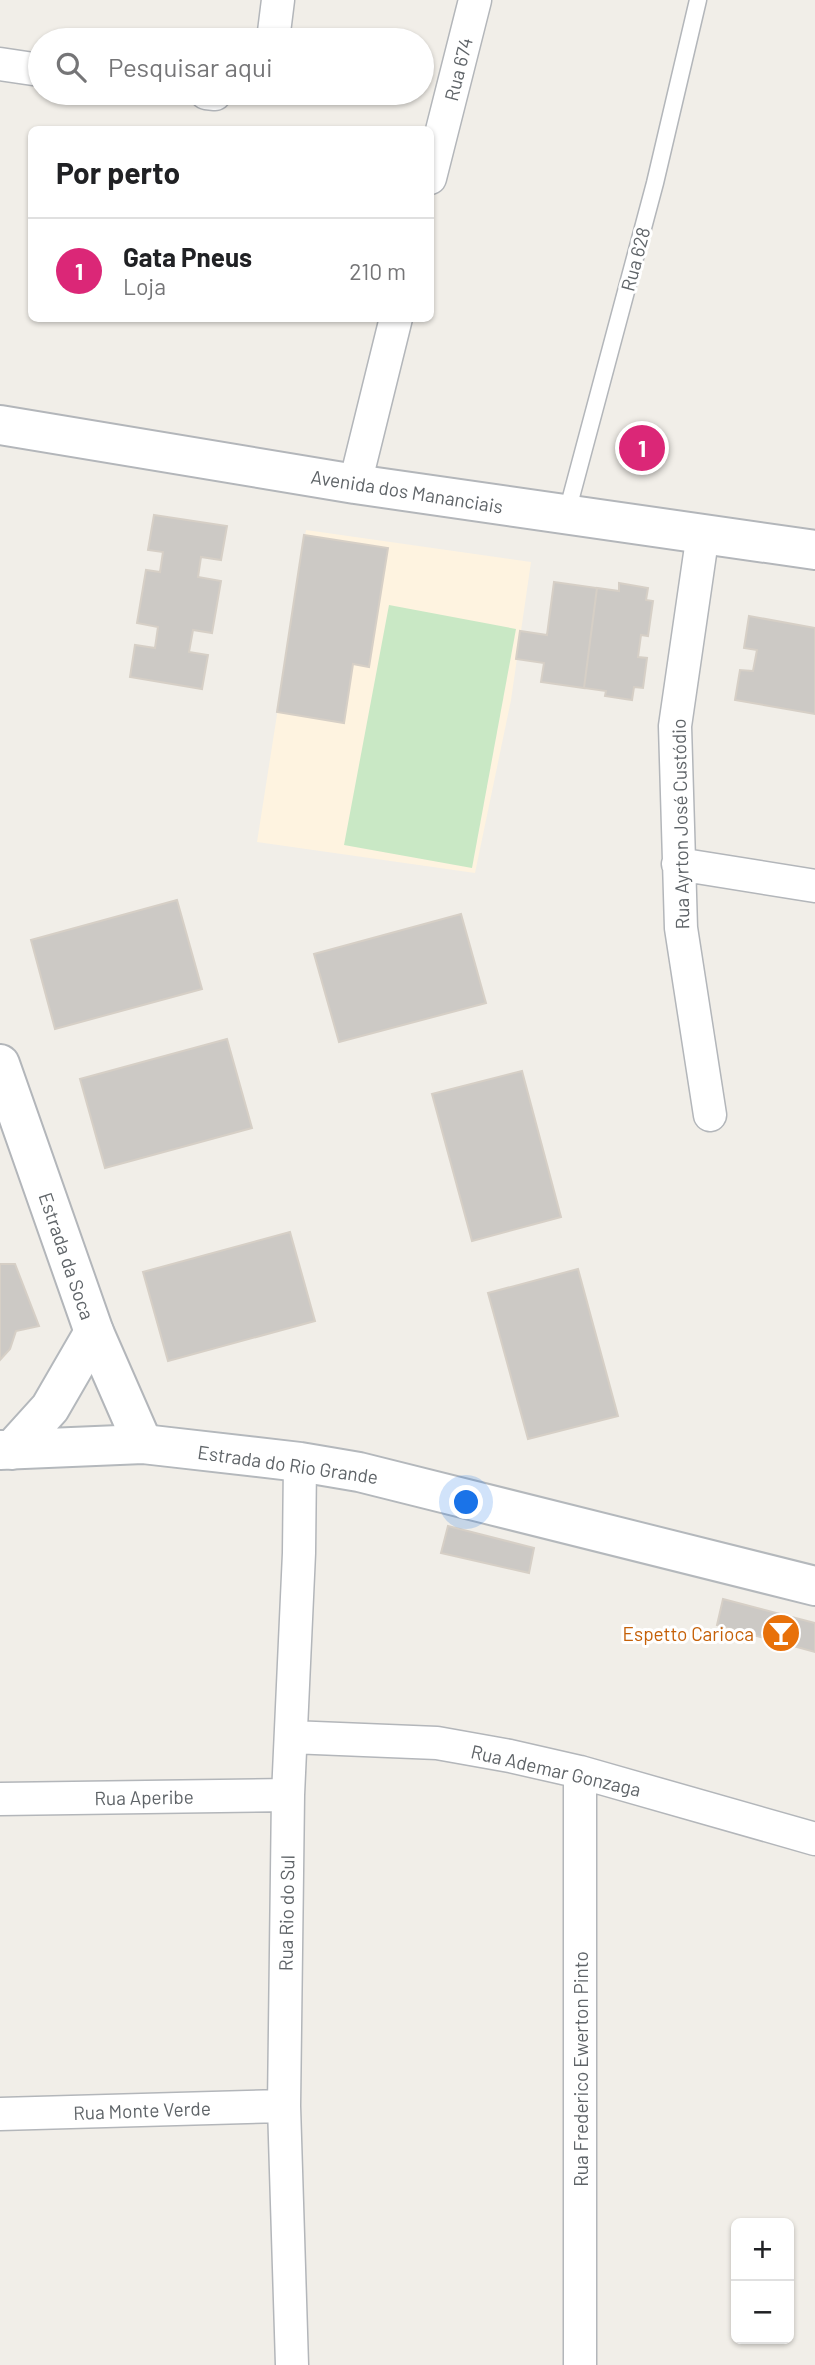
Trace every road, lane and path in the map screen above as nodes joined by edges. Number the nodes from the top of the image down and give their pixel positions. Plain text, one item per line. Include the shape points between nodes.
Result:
1 (278, 0) edge
2 (475, 0) edge
3 (698, 0) edge
4 (274, 28) edge
5 (0, 64) edge
6 (28, 68) edge
7 (434, 162) edge
8 (395, 322) edge
9 (0, 425) edge
10 (355, 484) junction
11 (566, 516) junction
12 (703, 533) junction
13 (815, 551) edge
14 (678, 864) junction
15 (815, 886) edge
16 (0, 1064) edge
17 (710, 1115) dead end
18 (94, 1332) junction
19 (143, 1444) junction
20 (6, 1450) edge
21 (300, 1462) junction
22 (815, 1586) edge
23 (291, 1737) junction
24 (580, 1772) junction
25 (288, 1795) junction
26 (0, 1799) edge
27 (815, 1839) edge
28 (285, 2106) junction
29 (0, 2114) edge
30 (292, 2365) edge
31 (580, 2365) edge

1 - 4 street
2 - 7 street, Rua 674
3 - 11 lane, Rua 628 via 655,183
5 - 6 street
8 - 10 street
9 - 10 street, Avenida dos Mananciais
10 - 11 street, Avenida dos Mananciais
11 - 12 street, Avenida dos Mananciais
12 - 13 street, Avenida dos Mananciais
12 - 14 street, Rua Ayrton José Custódio via 674,726
14 - 15 street
14 - 17 street, Rua Ayrton José Custódio via 681,929
16 - 18 street, Estrada da Soca
18 - 19 street, Estrada da Soca
18 - 20 street via 50,1408
19 - 20 street, Estrada do Rio Grande
19 - 21 street, Estrada do Rio Grande
21 - 22 street, Estrada do Rio Grande via 359,1472
21 - 23 street, Rua Rio do Sul
23 - 24 street, Rua Ademar Gonzaga via 436,1743
23 - 25 street, Rua Rio do Sul
24 - 27 street, Rua Ademar Gonzaga
24 - 31 street, Rua Frederico Ewerton Pinto
25 - 26 street, Rua Aperibe
25 - 28 street, Rua Rio do Sul
28 - 29 street, Rua Monte Verde
28 - 30 street, Rua Rio do Sul

